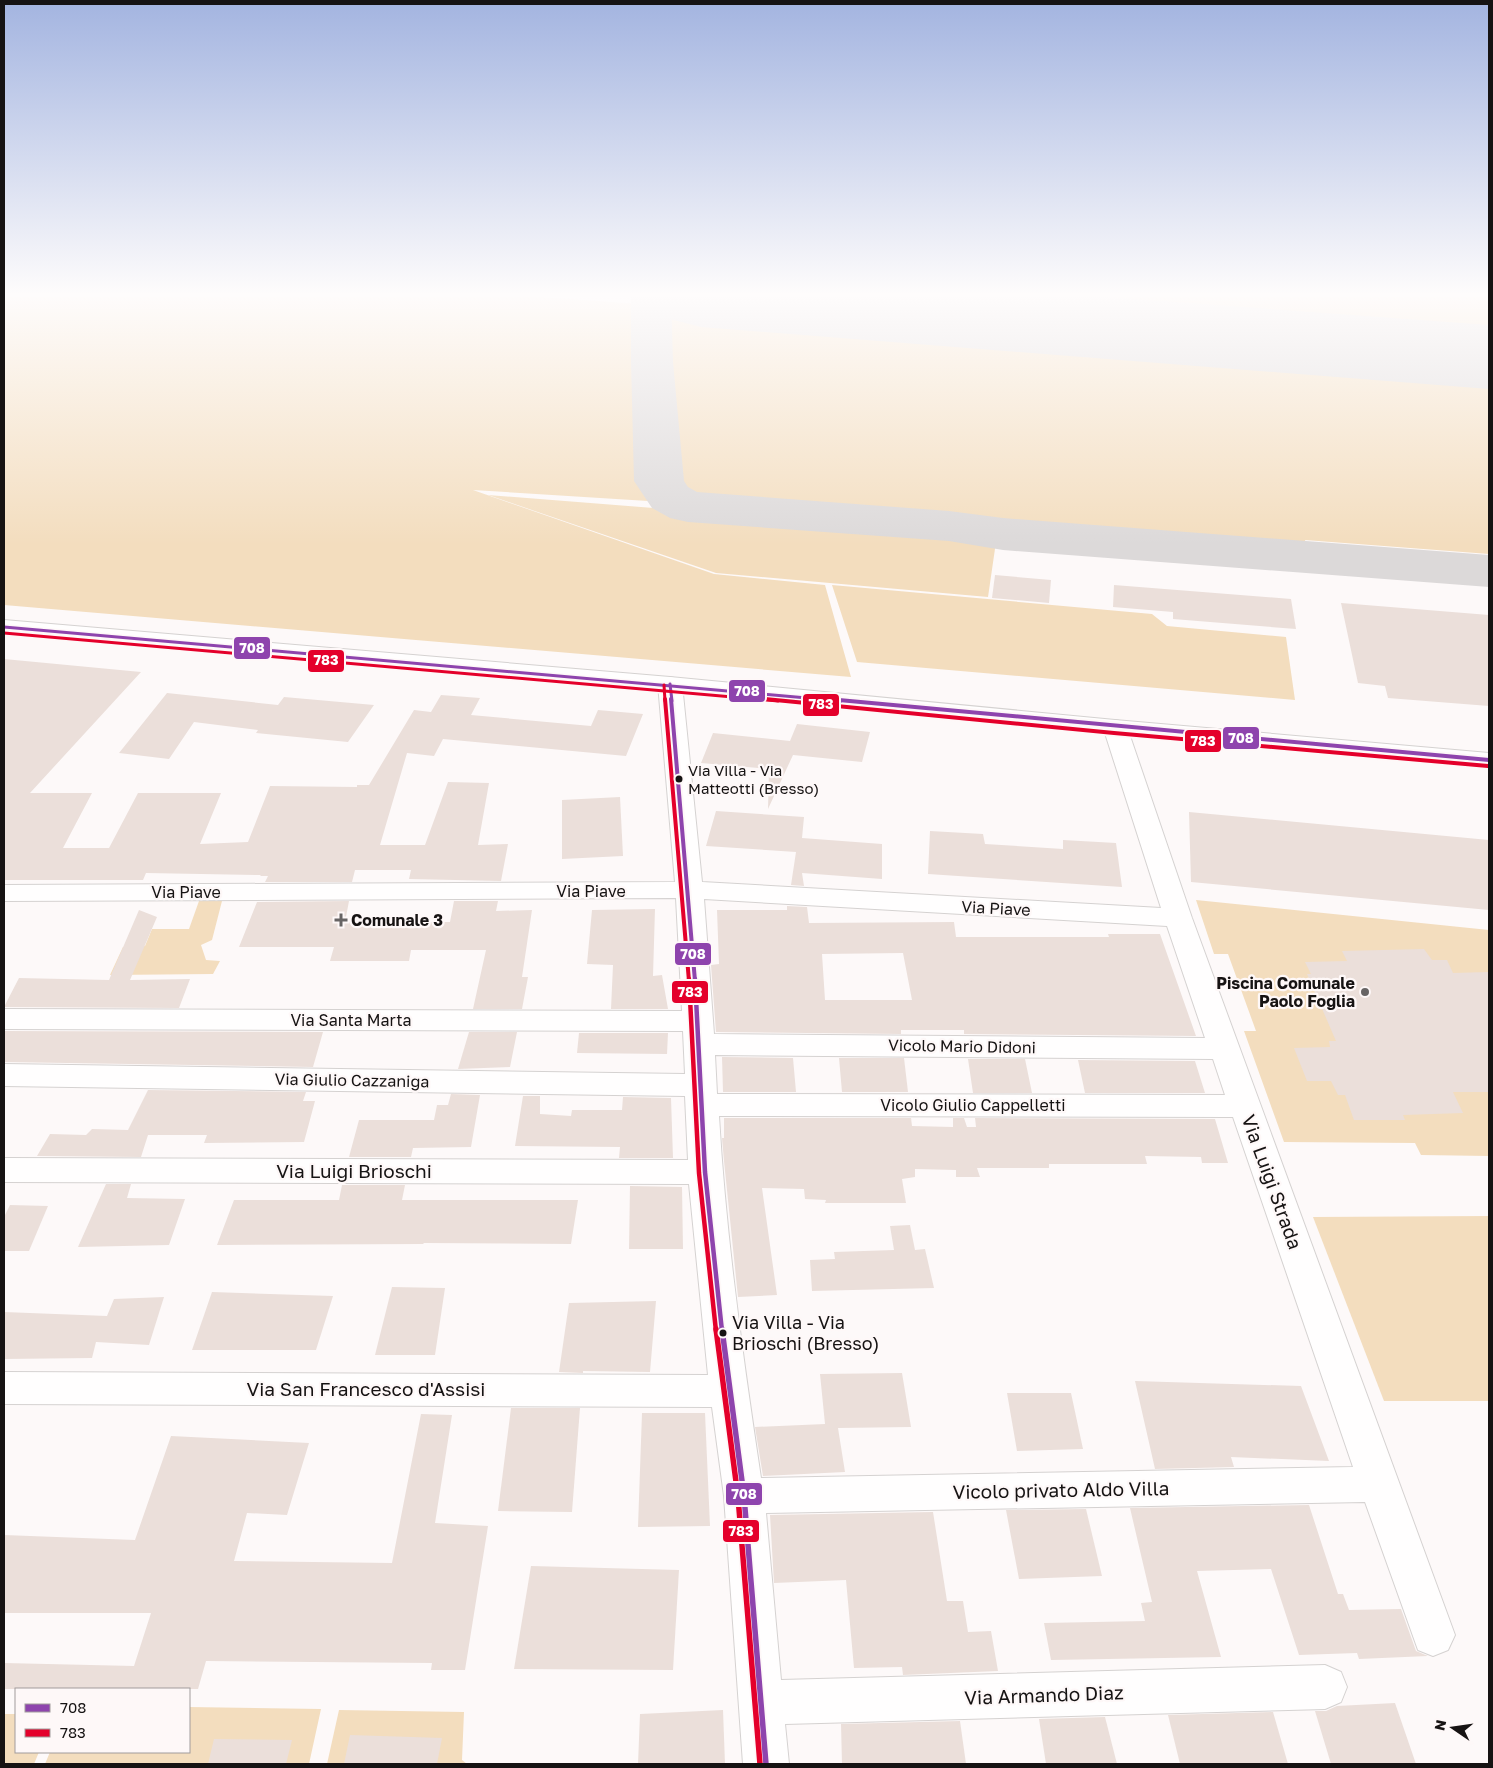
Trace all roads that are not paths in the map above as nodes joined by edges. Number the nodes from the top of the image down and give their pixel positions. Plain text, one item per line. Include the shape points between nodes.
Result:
1 (4, 627) edge
2 (670, 684) junction
3 (1115, 727) junction
4 (1489, 760) edge
5 (689, 890) junction
6 (4, 892) edge
7 (1178, 918) junction
8 (4, 1019) edge
9 (699, 1032) junction
10 (1224, 1049) junction
11 (4, 1075) edge
12 (702, 1095) junction
13 (1244, 1106) junction
14 (4, 1170) edge
15 (705, 1172) junction
16 (4, 1388) edge
17 (729, 1390) junction
18 (1378, 1484) junction
19 (744, 1496) junction
20 (1432, 1635) dead end
21 (1326, 1687) dead end
22 (762, 1703) junction
23 (766, 1764) edge

1 - 2 street
2 - 3 street
2 - 5 street
3 - 4 street
3 - 7 street, Via Luigi Strada
5 - 6 street, Via Piave
5 - 7 street, Via Piave
5 - 9 street
7 - 10 street, Via Luigi Strada
8 - 9 street, Via Santa Marta
9 - 10 street, Vicolo Mario Didoni
9 - 12 street
10 - 13 street, Via Luigi Strada
11 - 12 street, Via Giulio Cazzaniga
12 - 13 street, Vicolo Giulio Cappelletti
12 - 15 street
13 - 18 street, Via Luigi Strada
14 - 15 street, Via Luigi Brioschi
15 - 17 street
16 - 17 street, Via San Francesco d'Assisi
17 - 19 street
18 - 19 street, Vicolo privato Aldo Villa
18 - 20 street, Via Luigi Strada
19 - 22 street
21 - 22 street, Via Armando Diaz
22 - 23 street

